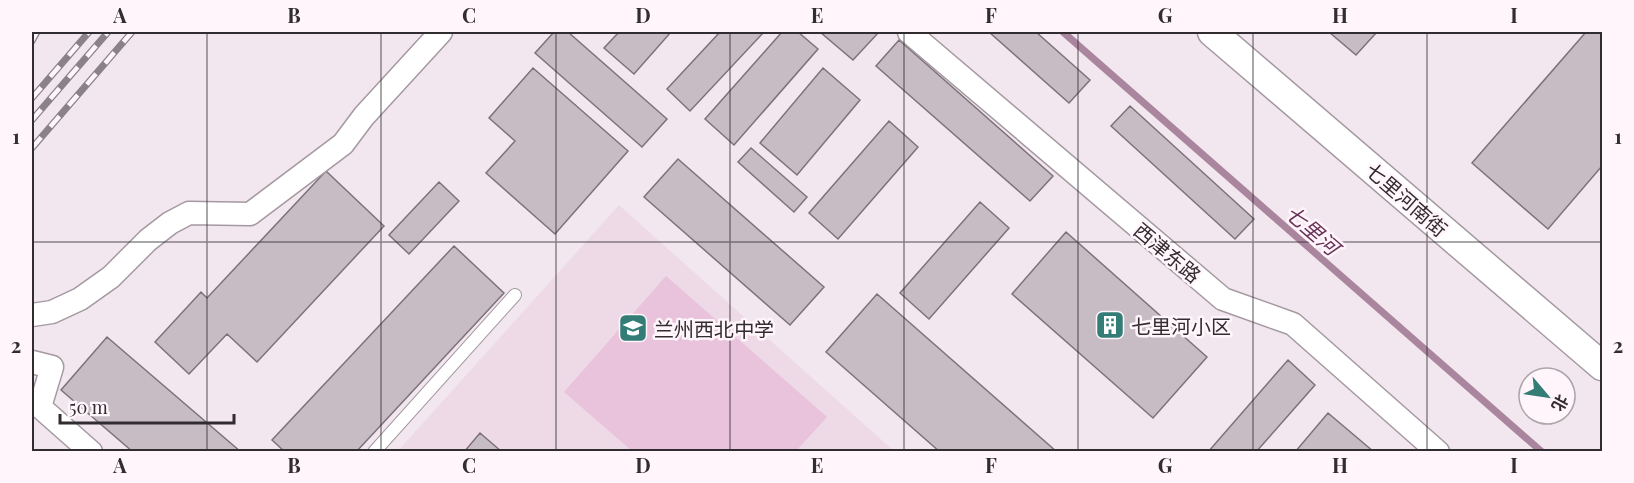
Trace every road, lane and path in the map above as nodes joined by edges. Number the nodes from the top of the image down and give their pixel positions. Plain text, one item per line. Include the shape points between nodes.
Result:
1 (441, 32) edge
2 (909, 32) edge
3 (1212, 32) edge
4 (514, 295) dead end
5 (32, 315) edge
6 (32, 362) edge
7 (1602, 366) edge
8 (36, 406) edge
9 (91, 452) edge
10 (374, 452) edge
11 (1438, 452) edge

1 - 5 street via 343,144 250,214 189,213 148,240 111,277 80,299 52,312
2 - 11 street, 西津东路 via 1223,299 1293,324
3 - 7 street, 七里河南街
4 - 10 lane
6 - 8 street via 51,368
8 - 9 street

